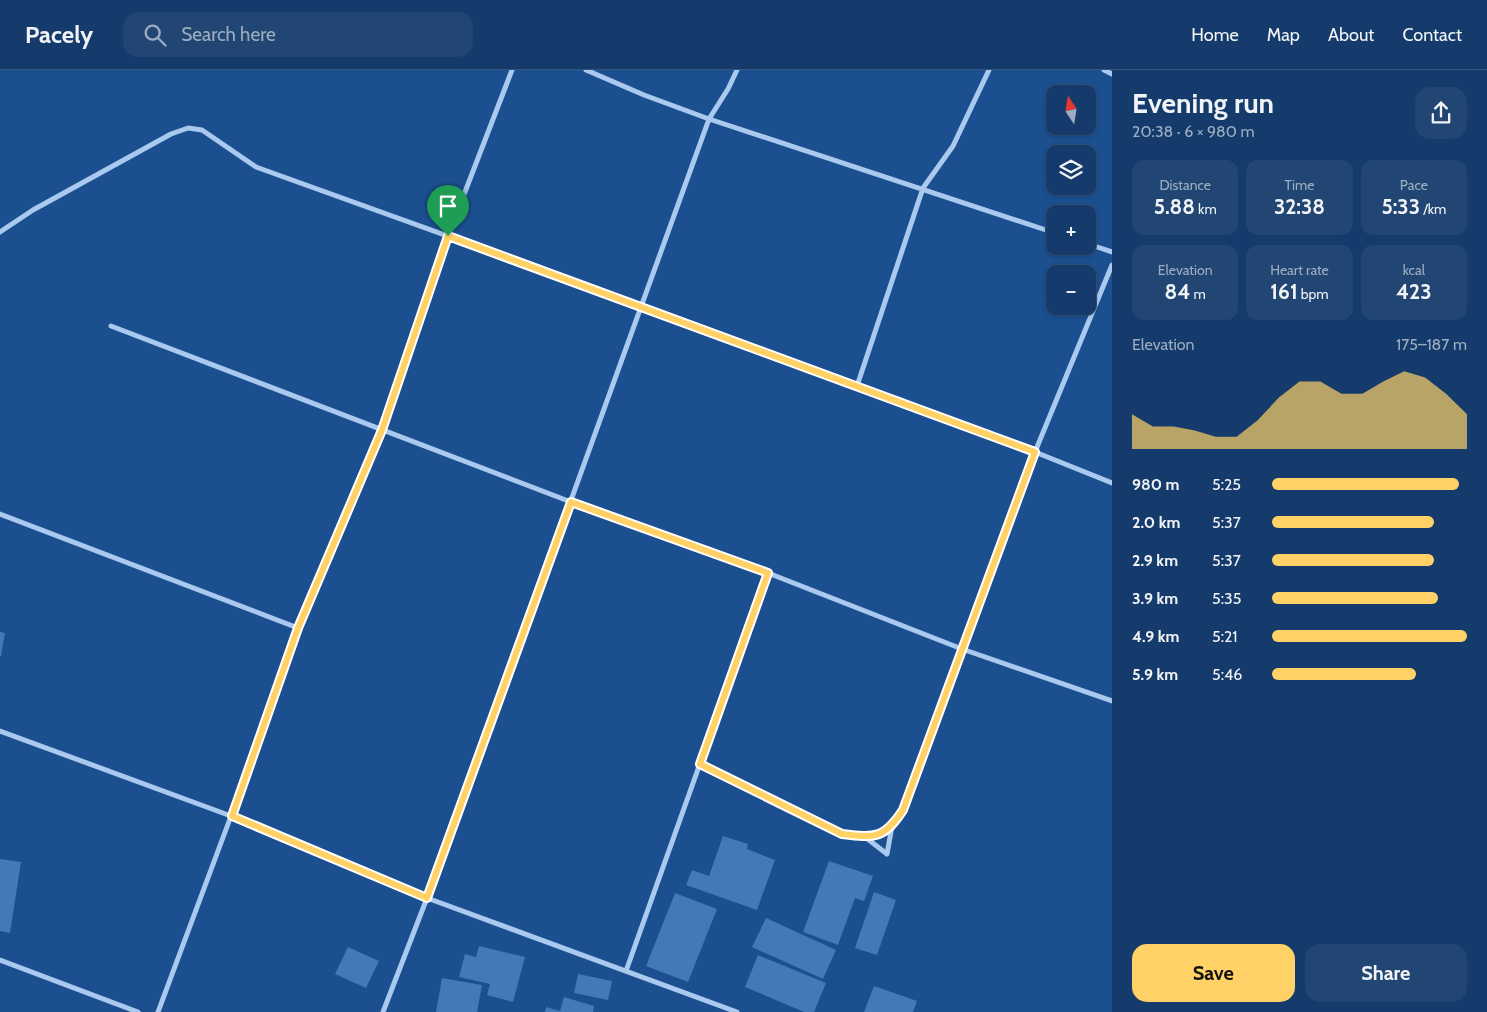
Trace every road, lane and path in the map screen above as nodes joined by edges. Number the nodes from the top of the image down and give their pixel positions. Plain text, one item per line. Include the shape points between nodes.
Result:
1 (512, 70) edge
2 (586, 70) edge
3 (737, 70) edge
4 (989, 70) edge
5 (1104, 70) edge
6 (1112, 74) edge
7 (709, 119) junction
8 (923, 188) junction
9 (1046, 230) edge
10 (0, 232) edge
11 (448, 236) junction
12 (1096, 247) edge
13 (1112, 252) edge
14 (1112, 264) edge
15 (642, 306) junction
16 (111, 326) dead end
17 (857, 386) junction
18 (382, 430) junction
19 (1035, 452) junction
20 (1112, 483) edge
21 (571, 502) junction
22 (0, 514) edge
23 (768, 573) junction
24 (298, 628) junction
25 (962, 649) junction
26 (1112, 701) edge
27 (0, 731) edge
28 (700, 764) junction
29 (232, 816) junction
30 (892, 826) junction
31 (865, 837) junction
32 (427, 898) junction
33 (0, 960) edge
34 (626, 971) junction
35 (138, 1012) edge
36 (158, 1012) edge
37 (383, 1012) edge
38 (737, 1012) edge

1 - 11 street
2 - 7 street
3 - 7 street
4 - 8 street via 953,146
5 - 6 street
7 - 8 street
7 - 15 street
8 - 9 street
8 - 17 street
10 - 11 street via 135,153 188,128 202,130 256,167
11 - 15 street
11 - 18 street
12 - 13 street
14 - 19 street
15 - 17 street
15 - 21 street
16 - 18 street
17 - 19 street
18 - 21 street
18 - 24 street
19 - 20 street
19 - 25 street
21 - 23 street
21 - 32 street
22 - 24 street
23 - 25 street
23 - 28 street
24 - 29 street
25 - 26 street
25 - 30 street via 903,810
27 - 29 street
28 - 31 street via 842,834
28 - 34 street
29 - 32 street
29 - 36 street
30 - 31 street via 880,834
30 - 31 street via 887,854
32 - 34 street
32 - 37 street
33 - 35 street
34 - 38 street

